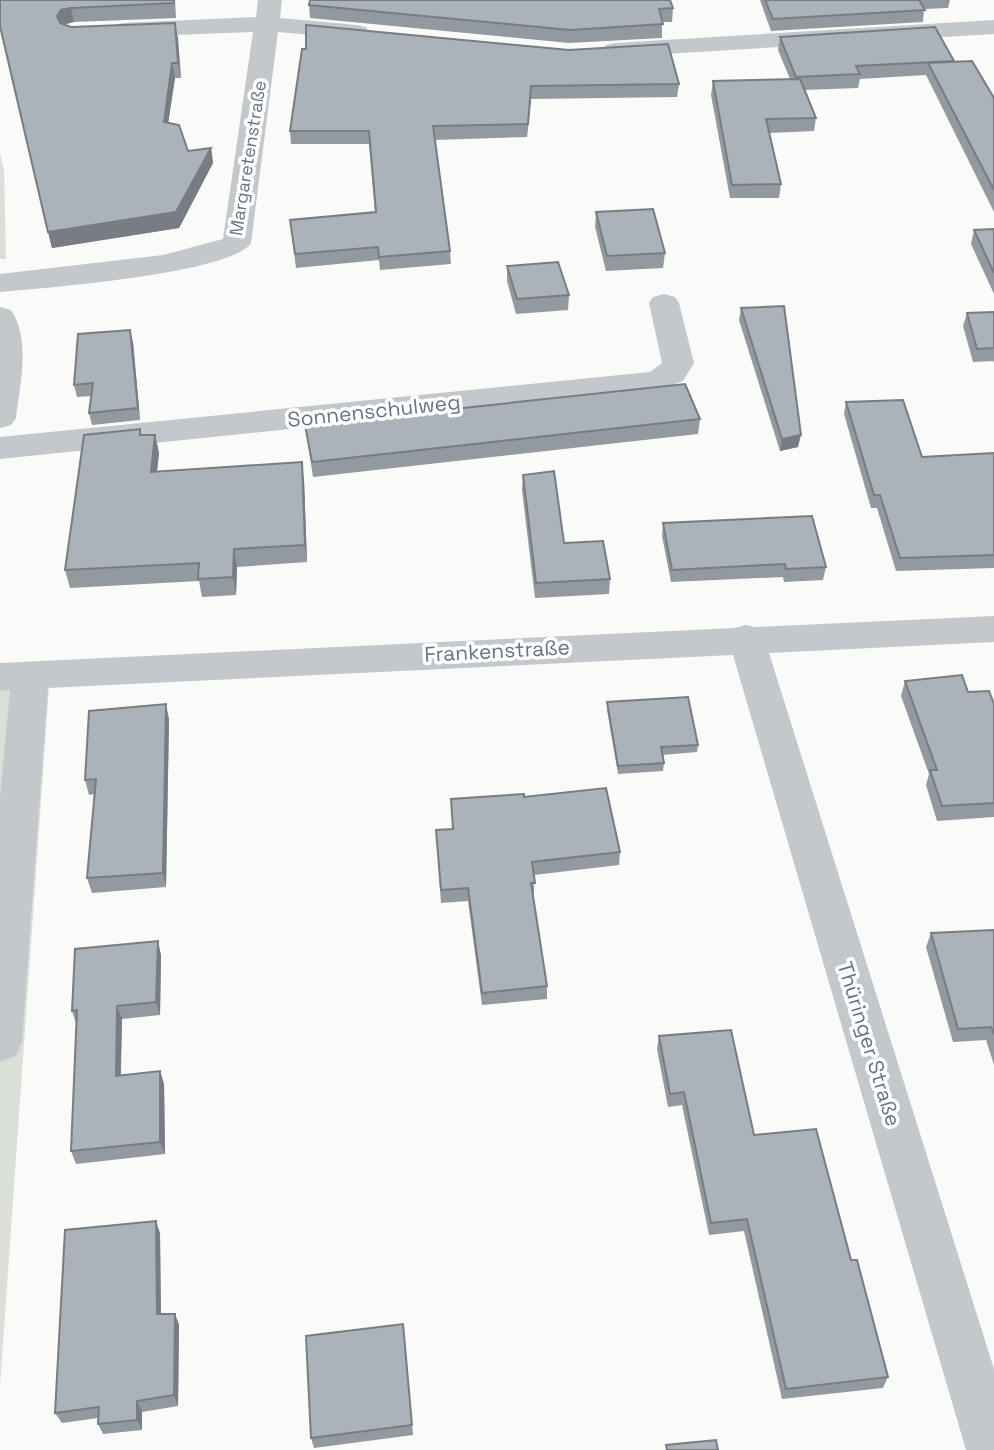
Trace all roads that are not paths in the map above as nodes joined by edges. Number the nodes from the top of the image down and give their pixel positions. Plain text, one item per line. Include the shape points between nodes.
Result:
1 (269, 12) edge
2 (993, 22) edge
3 (102, 31) edge
4 (377, 34) edge
5 (596, 51) edge
6 (0, 283) edge
7 (664, 303) dead end
8 (0, 316) edge
9 (0, 418) edge
10 (0, 448) edge
11 (994, 629) edge
12 (746, 638) junction
13 (15, 676) edge
14 (0, 1042) edge
15 (993, 1450) edge

1 - 3 street
1 - 4 street
1 - 6 street, Margaretenstraße via 237,243 229,250 196,257
2 - 5 street
7 - 10 street, Sonnenschulweg via 678,363 671,374 655,381
8 - 9 street via 6,357
11 - 12 street, Frankenstraße
12 - 13 street, Frankenstraße
12 - 15 street, Thüringer Straße
13 - 14 street

